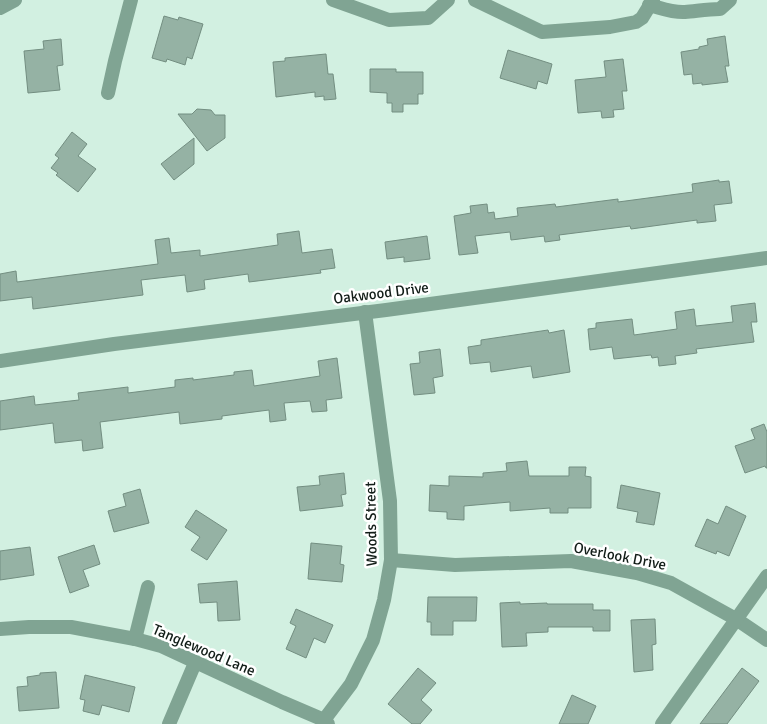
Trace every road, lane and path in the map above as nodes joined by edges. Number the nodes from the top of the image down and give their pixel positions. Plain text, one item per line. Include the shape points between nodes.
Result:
1 (15, 0) edge
2 (131, 0) edge
3 (333, 0) edge
4 (448, 0) edge
5 (475, 0) edge
6 (730, 0) edge
7 (651, 3) edge
8 (0, 8) edge
9 (108, 93) dead end
10 (767, 258) edge
11 (365, 312) junction
12 (0, 361) edge
13 (391, 560) junction
14 (767, 576) edge
15 (148, 587) dead end
16 (736, 619) junction
17 (0, 629) edge
18 (135, 639) junction
19 (767, 640) edge
20 (195, 663) junction
21 (326, 722) edge
22 (169, 724) edge
23 (662, 724) edge

1 - 8 street
2 - 9 street
3 - 4 street via 389,20 428,18
5 - 7 street via 542,32 636,22
6 - 7 street via 720,9 684,12
10 - 11 street, Oakwood Drive
11 - 12 street, Oakwood Drive
11 - 13 street, Woods Street via 390,501
13 - 16 street, Overlook Drive via 455,565 571,561 637,572 672,583
13 - 21 street, Woods Street via 373,640 351,684
14 - 16 street
15 - 18 street
16 - 19 street, Overlook Drive
16 - 23 street
17 - 18 street, Tanglewood Lane via 71,627
18 - 20 street, Tanglewood Lane via 161,646
20 - 21 street, Tanglewood Lane
20 - 22 street

